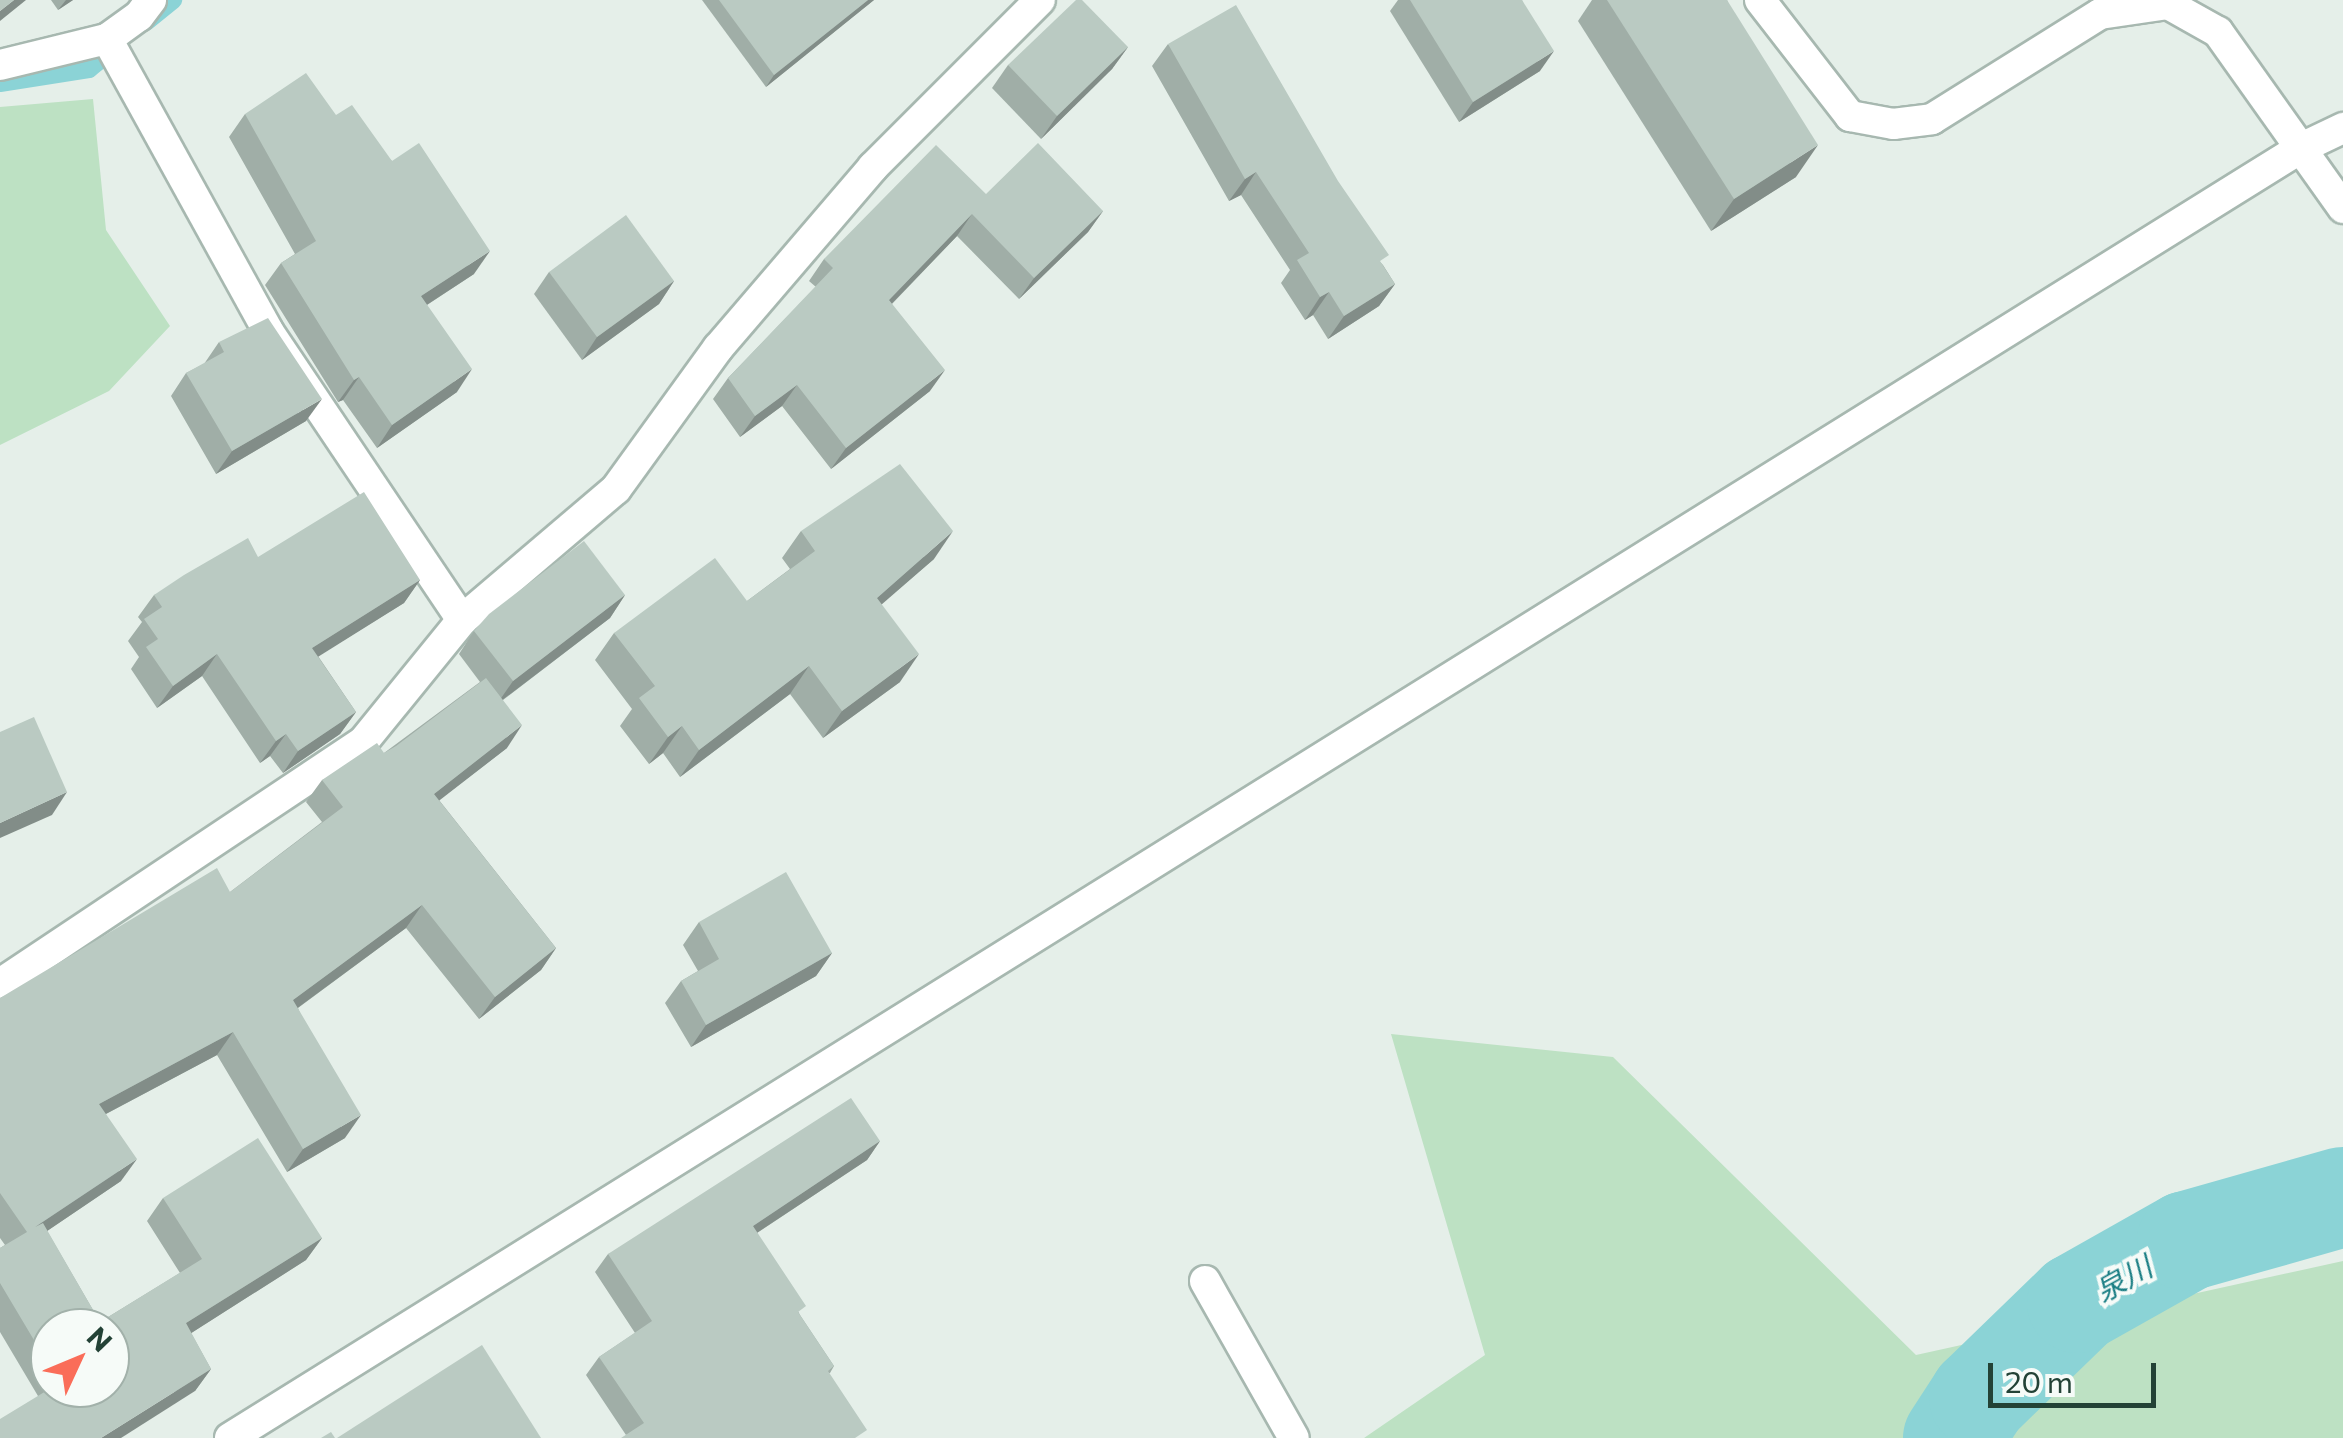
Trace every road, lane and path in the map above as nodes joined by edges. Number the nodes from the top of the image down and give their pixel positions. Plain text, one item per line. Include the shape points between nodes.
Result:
1 (151, 0) edge
2 (1040, 0) edge
3 (1760, 0) edge
4 (112, 50) junction
5 (0, 65) edge
6 (2343, 128) edge
7 (2299, 149) junction
8 (2343, 208) edge
9 (462, 620) junction
10 (0, 984) edge
11 (1205, 1281) dead end
12 (230, 1438) edge
13 (1294, 1438) edge

1 - 4 street
2 - 9 street via 873,167 718,348 616,489
3 - 7 street via 1850,116 1893,124 1932,118 2100,14 2168,4 2218,32
4 - 5 street
4 - 9 street via 268,332
6 - 7 street
7 - 8 street
7 - 12 street
9 - 10 street via 364,742
11 - 13 street

